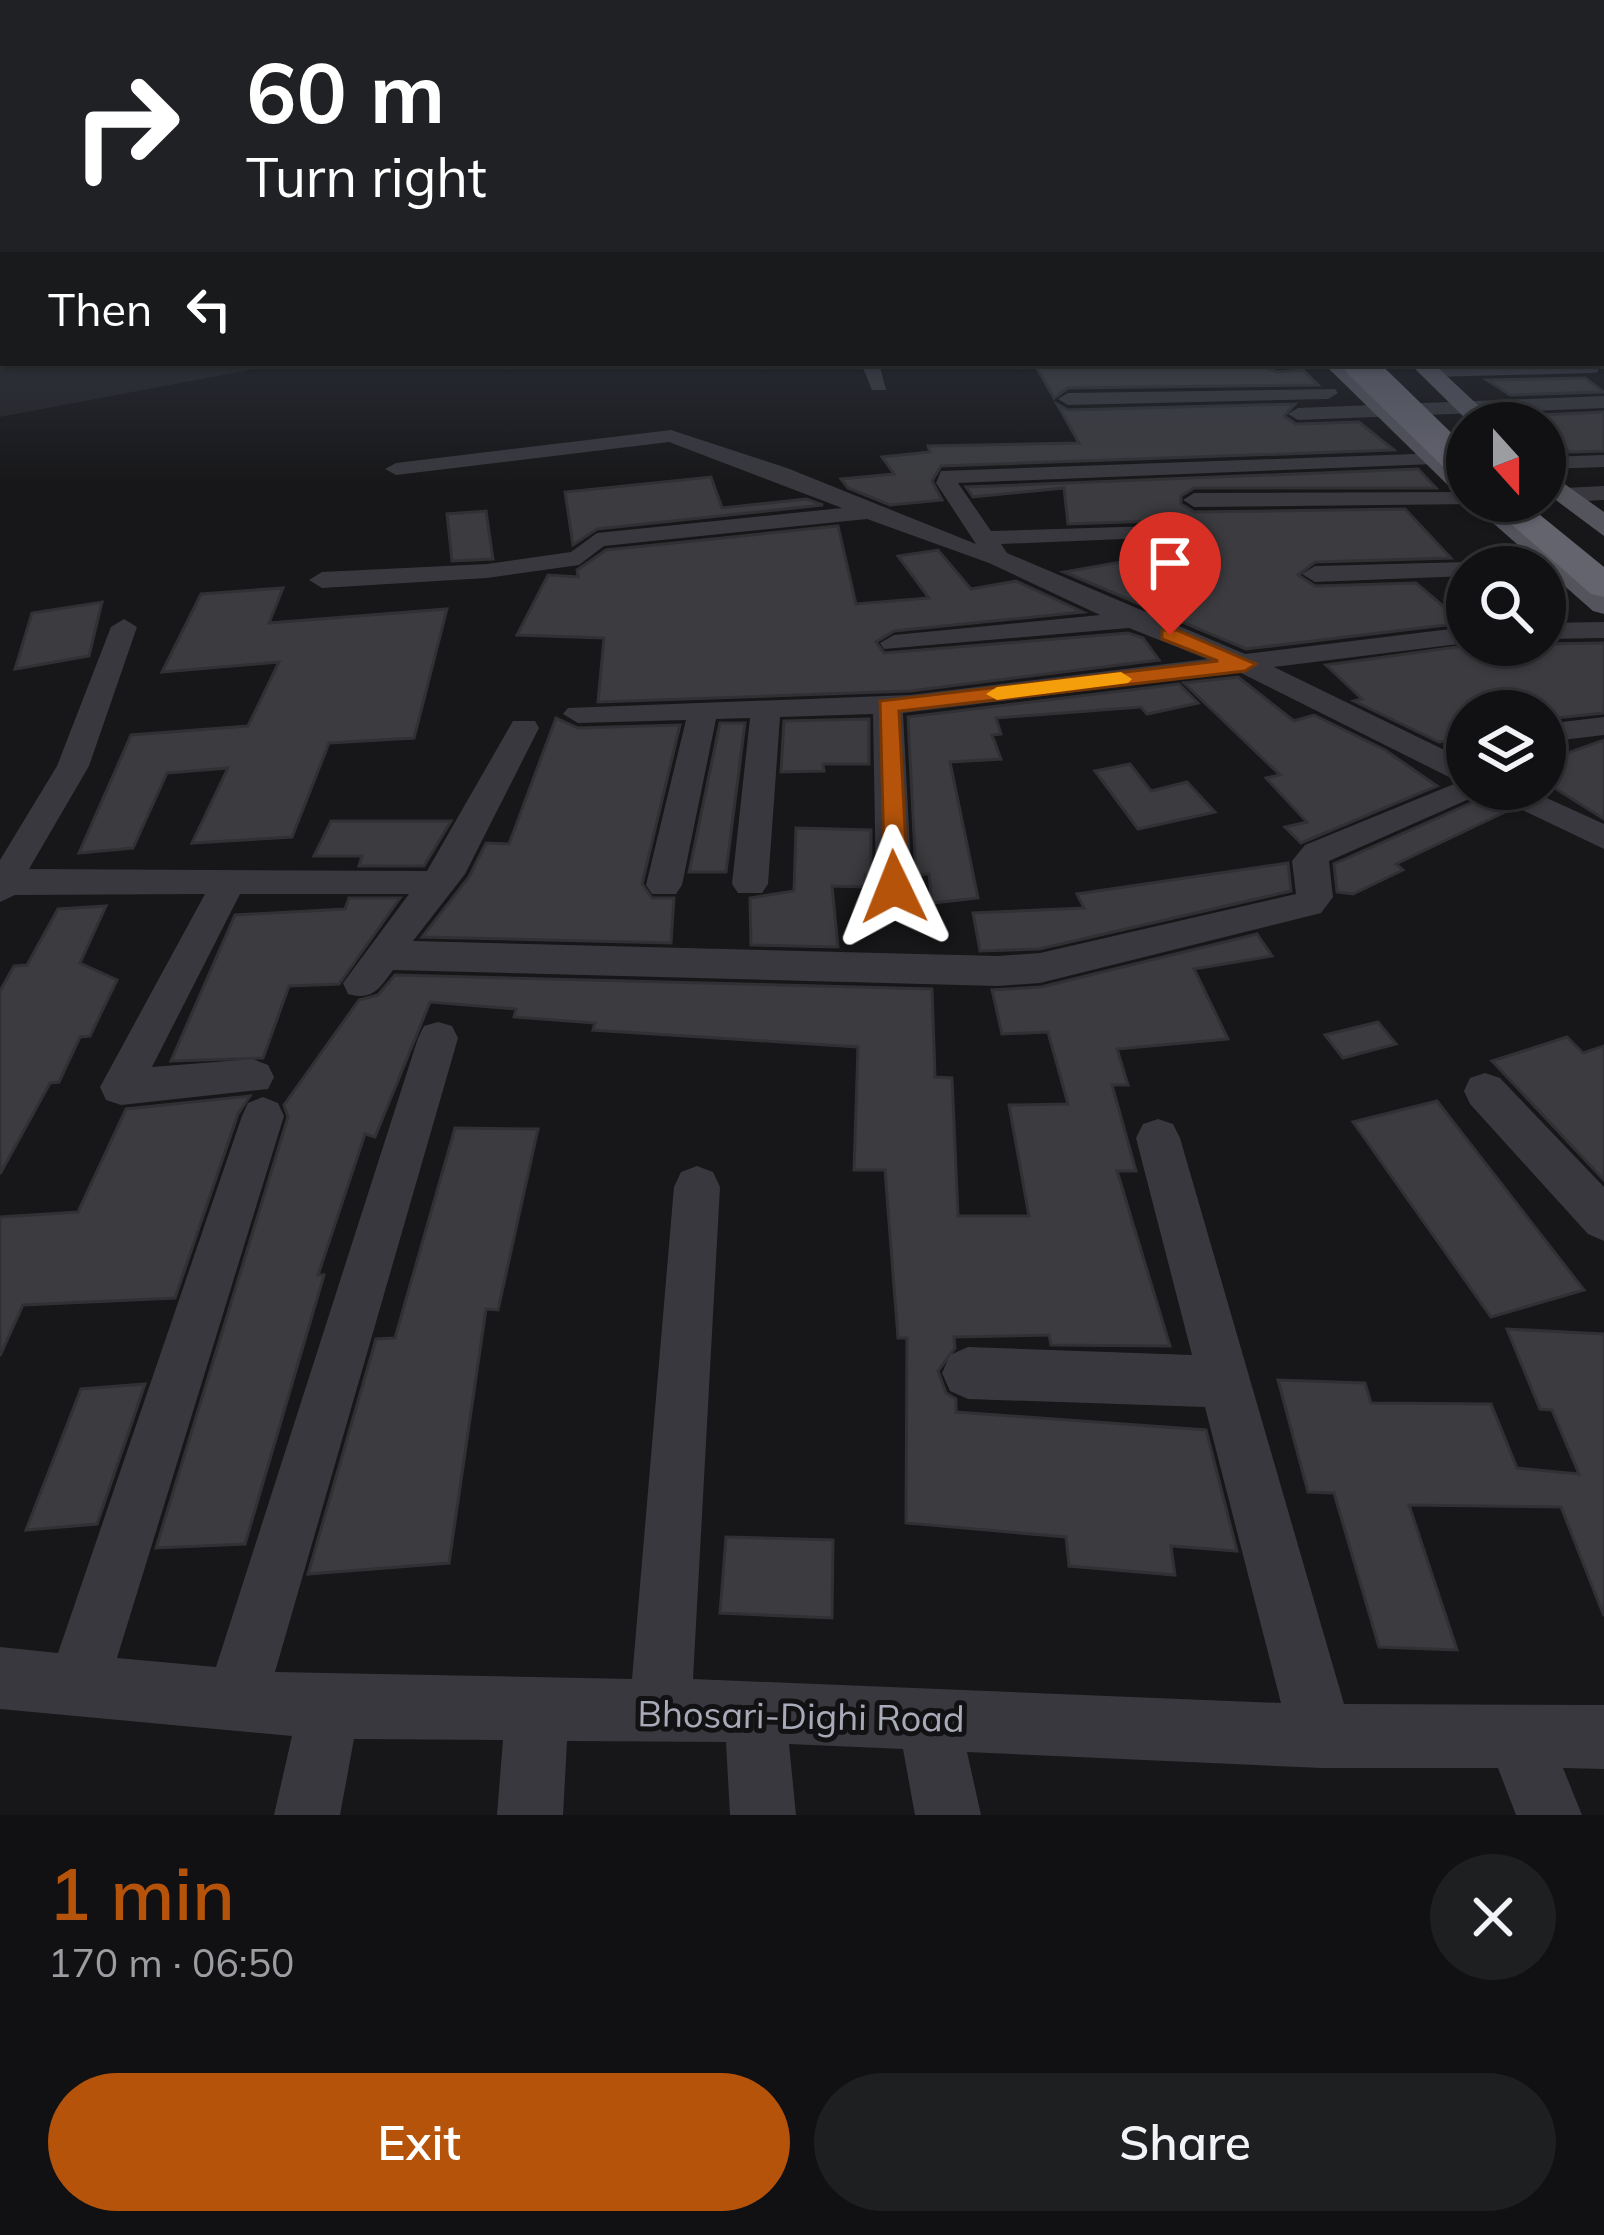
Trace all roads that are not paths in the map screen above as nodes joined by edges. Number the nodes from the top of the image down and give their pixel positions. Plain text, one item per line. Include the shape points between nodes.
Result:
1 (871, 366) edge
2 (1389, 366) edge
3 (1425, 367) edge
4 (1593, 369) edge
5 (1361, 378) edge
6 (878, 386) dead end
7 (1068, 399) dead end
8 (1461, 402) edge
9 (1604, 402) edge
10 (1566, 406) edge
11 (1387, 412) junction
12 (1298, 414) dead end
13 (1446, 415) edge
14 (1446, 419) edge
15 (1446, 451) edge
16 (1434, 458) junction
17 (1604, 461) edge
18 (1566, 462) edge
19 (396, 469) dead end
20 (1446, 469) edge
21 (1566, 492) edge
22 (1604, 494) edge
23 (1446, 499) edge
24 (1194, 500) dead end
25 (1566, 502) edge
26 (1566, 511) edge
27 (866, 513) junction
28 (1504, 522) edge
29 (1527, 522) edge
30 (1604, 527) edge
31 (1147, 531) dead end
32 (1530, 546) edge
33 (992, 548) junction
34 (1604, 556) edge
35 (1446, 570) edge
36 (1315, 574) dead end
37 (1566, 577) edge
38 (322, 580) dead end
39 (1604, 586) edge
40 (1604, 604) edge
41 (1132, 620) junction
42 (124, 627) dead end
43 (1604, 630) edge
44 (1566, 631) edge
45 (1446, 638) edge
46 (894, 643) dead end
47 (1245, 664) junction
48 (887, 706) junction
49 (766, 709) junction
50 (703, 712) junction
51 (578, 714) dead end
52 (1604, 727) edge
53 (524, 728) dead end
54 (1566, 731) edge
55 (1446, 744) edge
56 (1411, 748) junction
57 (1446, 764) edge
58 (1446, 800) edge
59 (1545, 810) edge
60 (1604, 837) edge
61 (230, 880) junction
62 (750, 884) dead end
63 (2, 885) edge
64 (435, 885) junction
65 (664, 885) dead end
66 (894, 887) dead end
67 (438, 1038) dead end
68 (1485, 1090) dead end
69 (1158, 1138) dead end
70 (697, 1187) dead end
71 (1604, 1220) edge
72 (968, 1372) dead end
73 (1225, 1382) junction
74 (0, 1678) edge
75 (77, 1686) junction
76 (236, 1700) junction
77 (329, 1708) junction
78 (660, 1711) junction
79 (755, 1711) junction
80 (537, 1712) junction
81 (928, 1718) junction
82 (1322, 1736) junction
83 (1519, 1737) junction
84 (1604, 1737) edge
85 (307, 1815) edge
86 (530, 1815) edge
87 (763, 1815) edge
88 (948, 1815) edge
89 (1550, 1815) edge

1 - 6 street
2 - 14 highway
3 - 4 street
3 - 8 main road
5 - 7 street
5 - 11 main road
5 - 15 highway, bridge
9 - 10 street
11 - 12 street
11 - 13 street
11 - 16 main road
16 - 20 main road
16 - 33 street via 949,476 946,483
17 - 18 street
19 - 27 street via 671,436
21 - 22 street
23 - 24 street
25 - 30 main road
26 - 34 highway
27 - 33 street
27 - 38 street via 597,540 579,558 487,571
28 - 32 main road
29 - 39 highway
31 - 33 street
33 - 41 street
35 - 36 street
37 - 40 main road
41 - 46 street
41 - 47 street
42 - 63 street via 73,766
43 - 44 street
45 - 47 street
47 - 48 street
47 - 56 street
48 - 49 street
48 - 66 street
49 - 50 street
49 - 62 street
50 - 51 street
50 - 65 street
52 - 54 street
53 - 64 street
55 - 56 street
56 - 57 street
58 - 64 street via 1317,853 1309,862 1316,897 1308,904 1040,968 373,969
59 - 60 street
61 - 63 street
61 - 64 street
61 - 75 street via 121,1087 258,1096
67 - 76 street
68 - 71 street
69 - 73 street
70 - 78 street
72 - 73 street
73 - 82 street
74 - 75 street, Bhosari-Dighi Road
75 - 76 street, Bhosari-Dighi Road
76 - 77 street, Bhosari-Dighi Road
77 - 80 street, Bhosari-Dighi Road
77 - 85 street
78 - 79 street, Bhosari-Dighi Road
78 - 80 street, Bhosari-Dighi Road
79 - 81 street, Bhosari-Dighi Road
79 - 87 street
80 - 86 street
81 - 82 street, Bhosari-Dighi Road
81 - 88 street
82 - 83 street, Bhosari-Dighi Road
83 - 84 street, Bhosari-Dighi Road
83 - 89 street

